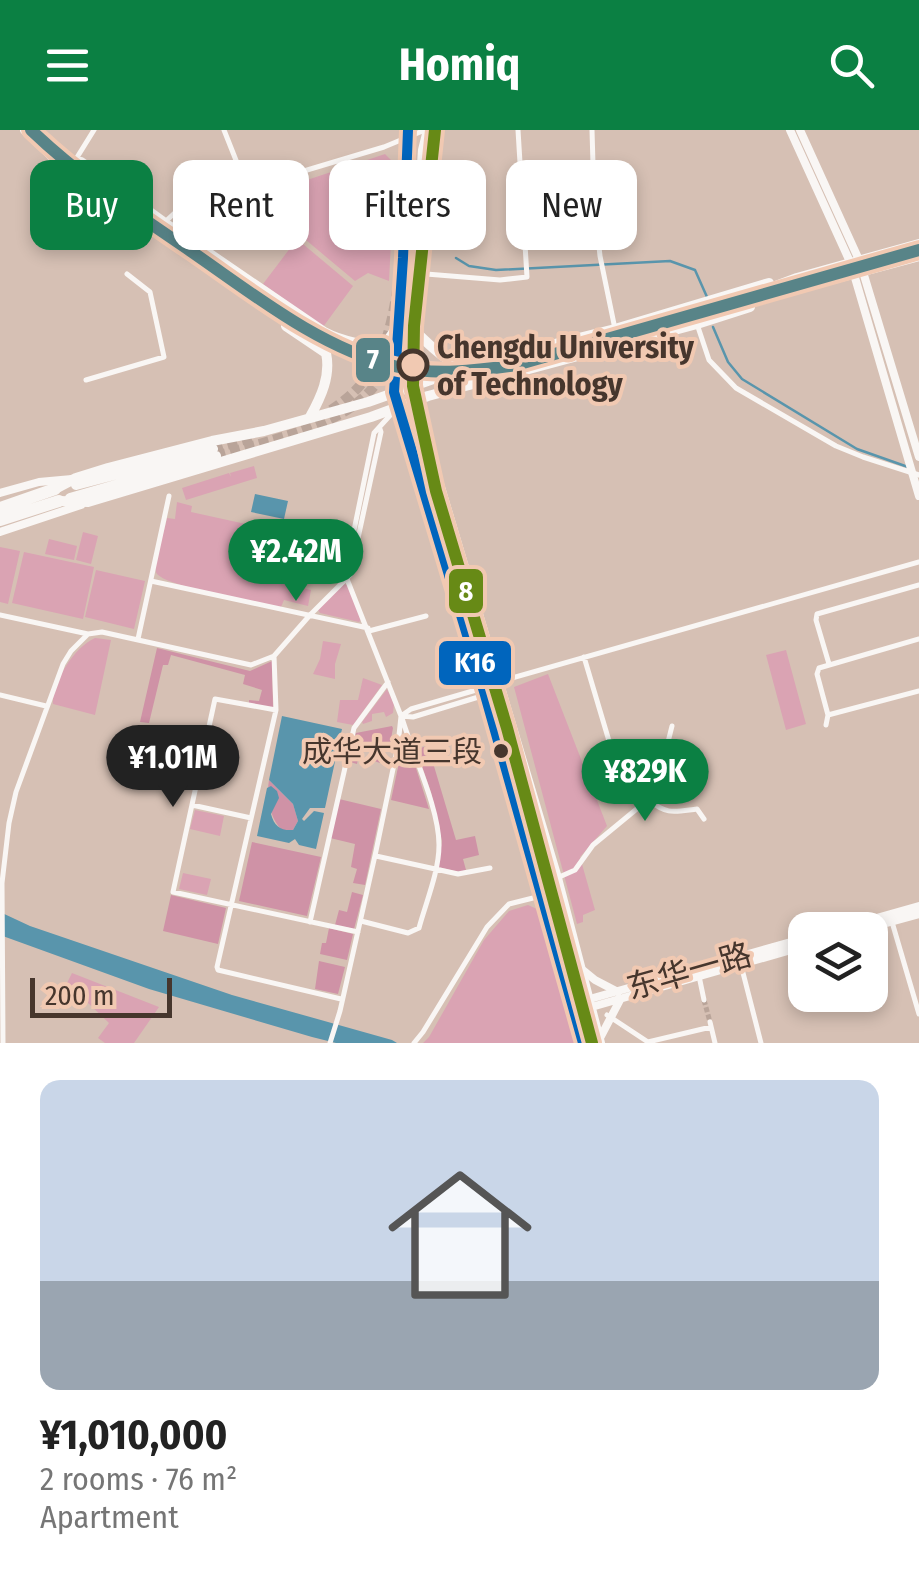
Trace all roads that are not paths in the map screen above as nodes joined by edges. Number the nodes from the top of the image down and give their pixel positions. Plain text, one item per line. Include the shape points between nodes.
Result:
1 (23, 130) edge
2 (94, 130) edge
3 (224, 130) edge
4 (426, 130) edge
5 (518, 130) edge
6 (592, 130) edge
7 (797, 131) edge
8 (40, 134) edge
9 (408, 134) edge
10 (76, 158) junction
11 (236, 160) edge
12 (309, 167) edge
13 (173, 215) edge
14 (164, 223) junction
15 (156, 237) junction
16 (919, 244) edge
17 (919, 256) edge
18 (857, 268) junction
19 (414, 273) junction
20 (127, 274) dead end
21 (798, 284) junction
22 (697, 324) junction
23 (404, 326) junction
24 (615, 329) junction
25 (469, 366) junction
26 (86, 380) dead end
27 (410, 387) junction
28 (394, 392) junction
29 (413, 401) junction
30 (397, 406) junction
31 (310, 416) junction
32 (264, 431) junction
33 (917, 441) edge
34 (200, 444) junction
35 (426, 444) junction
36 (904, 446) junction
37 (266, 450) junction
38 (411, 450) junction
39 (215, 453) tunnel mouth
40 (919, 457) edge
41 (205, 467) junction
42 (913, 471) edge
43 (76, 478) junction
44 (0, 493) edge
45 (57, 495) junction
46 (169, 496) dead end
47 (919, 496) edge
48 (88, 502) junction
49 (0, 508) edge
50 (0, 520) edge
51 (0, 532) edge
52 (919, 562) edge
53 (347, 578) junction
54 (151, 581) junction
55 (919, 585) edge
56 (0, 614) edge
57 (310, 616) junction
58 (426, 616) dead end
59 (369, 630) junction
60 (88, 634) junction
61 (138, 639) junction
62 (919, 639) edge
63 (274, 656) junction
64 (584, 657) junction
65 (829, 664) junction
66 (388, 682) junction
67 (499, 682) junction
68 (483, 690) junction
69 (919, 691) edge
70 (0, 695) edge
71 (46, 706) junction
72 (276, 710) junction
73 (401, 716) junction
74 (828, 716) junction
75 (672, 726) dead end
76 (826, 726) dead end
77 (612, 751) junction
78 (590, 760) dead end
79 (648, 800) junction
80 (192, 805) junction
81 (638, 807) junction
82 (251, 818) junction
83 (704, 819) dead end
84 (375, 856) junction
85 (490, 868) dead end
86 (436, 869) junction
87 (557, 878) junction
88 (541, 896) junction
89 (231, 903) junction
90 (919, 906) edge
91 (919, 914) edge
92 (891, 918) junction
93 (888, 919) edge
94 (888, 919) edge
95 (310, 922) junction
96 (361, 922) junction
97 (358, 932) junction
98 (788, 944) edge
99 (2, 948) edge
100 (788, 950) edge
101 (740, 961) junction
102 (580, 969) junction
103 (699, 976) junction
104 (564, 978) junction
105 (619, 995) junction
106 (341, 999) junction
107 (704, 1000) tunnel mouth
108 (589, 1004) junction
109 (573, 1008) junction
110 (919, 1014) edge
111 (608, 1016) junction
112 (599, 1042) edge
113 (3, 1043) edge
114 (330, 1043) edge
115 (414, 1043) edge
116 (583, 1043) edge
117 (715, 1043) edge
118 (761, 1043) edge

1 - 8 main road
1 - 15 main road via 59,171
2 - 10 street
3 - 11 street
4 - 9 street
4 - 19 main road
5 - 19 street via 527,277
6 - 24 street via 600,256
7 - 18 street
8 - 10 main road
8 - 21 main road via 288,314 386,354 441,363 510,359
9 - 12 street
9 - 23 main road
10 - 14 main road
13 - 14 street
14 - 15 street
14 - 23 main road via 334,337 379,345
15 - 31 main road via 326,353 324,387
16 - 18 main road
17 - 18 main road
18 - 21 main road
18 - 33 street
18 - 36 street
19 - 23 main road
20 - 26 street via 150,292 164,357
21 - 22 main road
21 - 24 main road via 761,285
22 - 29 main road
22 - 42 street via 710,360 736,388 836,446
23 - 25 main road via 455,365
23 - 27 main road
23 - 28 main road
24 - 25 main road
25 - 27 main road
27 - 28 main road
27 - 29 main road
28 - 30 main road
28 - 31 main road
29 - 30 main road
29 - 35 main road
30 - 37 main road
30 - 38 main road
30 - 53 street via 380,428
31 - 32 main road
32 - 34 main road
32 - 37 main road via 240,444
33 - 36 street
33 - 40 street
34 - 41 main road via 223,442 230,448
34 - 43 main road
35 - 38 main road via 418,440
35 - 67 main road
36 - 42 street
37 - 41 main road
38 - 68 main road
39 - 45 main road
41 - 48 main road
42 - 47 street
43 - 44 street
43 - 45 main road
45 - 48 main road
45 - 49 highway
45 - 50 highway
46 - 54 street
48 - 51 street
52 - 64 street
53 - 57 street
53 - 59 street
54 - 57 street
54 - 61 street
55 - 65 street via 817,614
56 - 60 street
57 - 59 street
57 - 63 street
58 - 59 street
59 - 66 street
60 - 61 street
60 - 71 street via 68,655
61 - 63 street via 250,666
62 - 65 street
63 - 72 street
64 - 67 street
64 - 77 street
65 - 74 street via 817,674
66 - 73 street
66 - 95 street via 354,728
67 - 68 street
67 - 87 main road
68 - 73 street
68 - 88 main road
69 - 74 street
70 - 71 street
71 - 99 street via 8,823
72 - 80 street via 215,699
72 - 82 street
73 - 84 street
73 - 86 street via 440,840
74 - 76 street
75 - 79 street
77 - 78 street
77 - 81 street via 622,758
79 - 81 street
79 - 83 street via 678,814 696,810
80 - 82 street
80 - 89 street via 173,892
81 - 87 street via 575,870
82 - 89 street
84 - 86 street
84 - 96 street
85 - 86 street via 458,874
86 - 96 street via 419,928 408,933
87 - 102 main road
88 - 104 main road
88 - 115 street via 509,904 487,927
89 - 95 street
89 - 106 street via 218,970
90 - 92 street
91 - 92 street
92 - 93 street
92 - 94 street
92 - 110 street
95 - 97 street
96 - 97 street
97 - 106 street
98 - 101 street, 东华一路
99 - 113 street
100 - 101 street, 东华一路
101 - 103 street, 东华一路
101 - 105 street, 东华一路
101 - 118 street
102 - 104 main road via 577,978
102 - 105 street
102 - 108 main road
103 - 105 street, 东华一路
103 - 107 street
104 - 109 main road
105 - 108 street, 东华一路
105 - 111 street
106 - 114 street
108 - 109 street, 东华一路
108 - 112 main road
109 - 116 main road
111 - 112 street
111 - 117 street via 648,1042 710,1024

